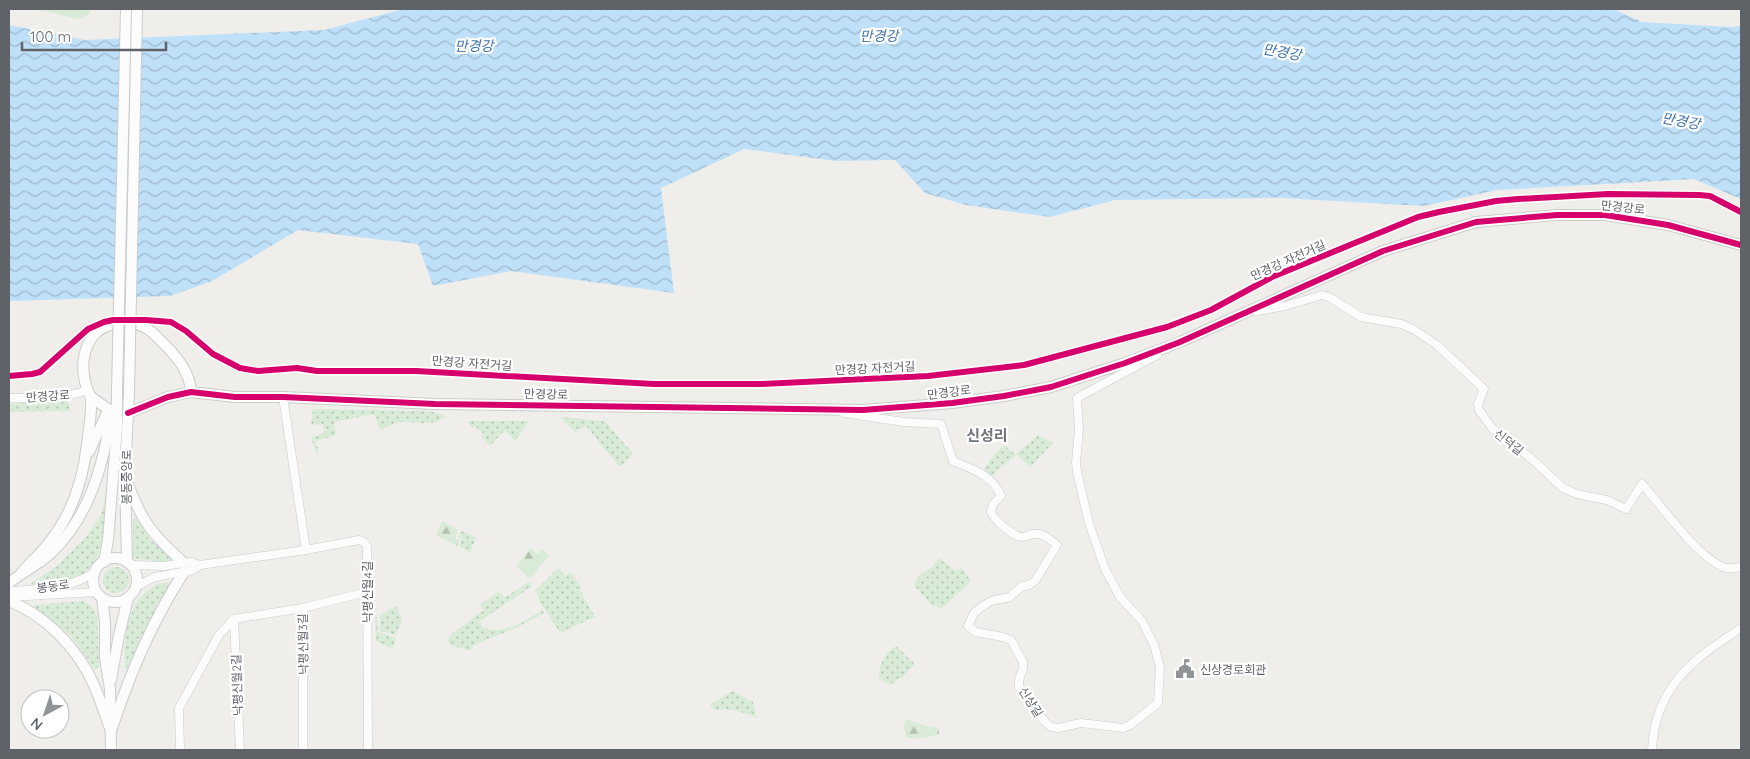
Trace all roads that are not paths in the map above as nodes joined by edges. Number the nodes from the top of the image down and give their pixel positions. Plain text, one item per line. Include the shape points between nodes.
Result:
1 (126, 9) edge
2 (137, 9) edge
3 (1741, 245) edge
4 (1250, 312) junction
5 (1180, 342) junction
6 (191, 392) junction
7 (89, 394) junction
8 (284, 397) junction
9 (9, 398) edge
10 (113, 408) junction
11 (824, 410) junction
12 (128, 413) junction
13 (85, 460) junction
14 (125, 474) junction
15 (306, 550) junction
16 (104, 562) junction
17 (129, 563) junction
18 (1741, 567) edge
19 (184, 568) junction
20 (22, 572) junction
21 (95, 572) junction
22 (9, 583) edge
23 (137, 586) junction
24 (367, 592) junction
25 (9, 593) edge
26 (100, 595) junction
27 (9, 597) edge
28 (128, 598) junction
29 (9, 601) edge
30 (303, 608) junction
31 (234, 619) junction
32 (1741, 628) edge
33 (110, 688) junction
34 (111, 731) junction
35 (111, 750) edge
36 (180, 750) edge
37 (240, 750) edge
38 (303, 750) edge
39 (368, 750) edge
40 (1652, 750) edge

1 - 10 street, bridge via 117,391
2 - 12 street, 봉동중앙로, bridge
3 - 4 street, 만경강로 via 1668,225 1623,217 1582,215 1488,220 1444,230 1383,251
4 - 5 street, 만경강로
4 - 18 street, 신덕길 via 1322,295 1360,317 1413,329 1437,345 1484,389 1479,410 1492,428 1563,488 1607,500 1626,510 1642,484 1691,542 1711,560 1728,568
5 - 11 street, 만경강로 via 1125,364 1004,396 918,407
5 - 11 street, 신상길 via 1076,398 1077,472 1093,539 1120,596 1142,621 1160,666 1158,703 1123,728 1081,723 1051,727 1019,687 1023,662 1011,640 976,632 968,626 980,608 991,601 1010,597 1021,586 1035,581 1056,546 1052,540 1043,535 1018,536 995,520 991,512 993,504 1001,496 998,489 981,472 954,461 941,424 876,419
6 - 7 street via 191,381 170,350 144,327 123,322 104,326 88,344 83,374
6 - 8 street, 만경강로 via 235,397
6 - 12 street, 만경강로 via 168,397
7 - 9 street, 만경강로
7 - 10 street
7 - 13 street
8 - 11 street, 만경강로 via 435,404
8 - 15 street
10 - 13 street
10 - 16 street, 봉동중앙로 via 108,540
10 - 20 street via 96,482 87,504 52,552
12 - 14 street, 봉동중앙로
13 - 20 street via 67,516 48,545
14 - 17 street, 봉동중앙로
14 - 19 street via 137,508 149,529
15 - 19 street, 낙평신월4길 via 200,565 193,570
15 - 24 street, 낙평신월4길 via 359,540 364,542 367,546
16 - 17 street via 119,559
16 - 21 street
17 - 19 street, 낙평신월4길
17 - 23 street, 봉동중앙로 via 137,578
19 - 23 street, 낙평신월4길
19 - 34 street via 140,652
20 - 22 street
21 - 25 street, 봉동로 via 61,587
21 - 26 street via 94,586
23 - 28 street
24 - 30 street
24 - 39 street, 낙평신월4길
26 - 27 street, 봉동로
26 - 28 street via 115,602
26 - 33 street
28 - 33 street
29 - 34 street via 38,616 70,646 88,673
30 - 31 street, 낙평신월3길
30 - 38 street, 낙평신월3길
31 - 36 street via 219,635 179,708
31 - 37 street, 낙평신월2길
32 - 40 street via 1691,664 1670,688 1658,714
33 - 34 street
34 - 35 street

